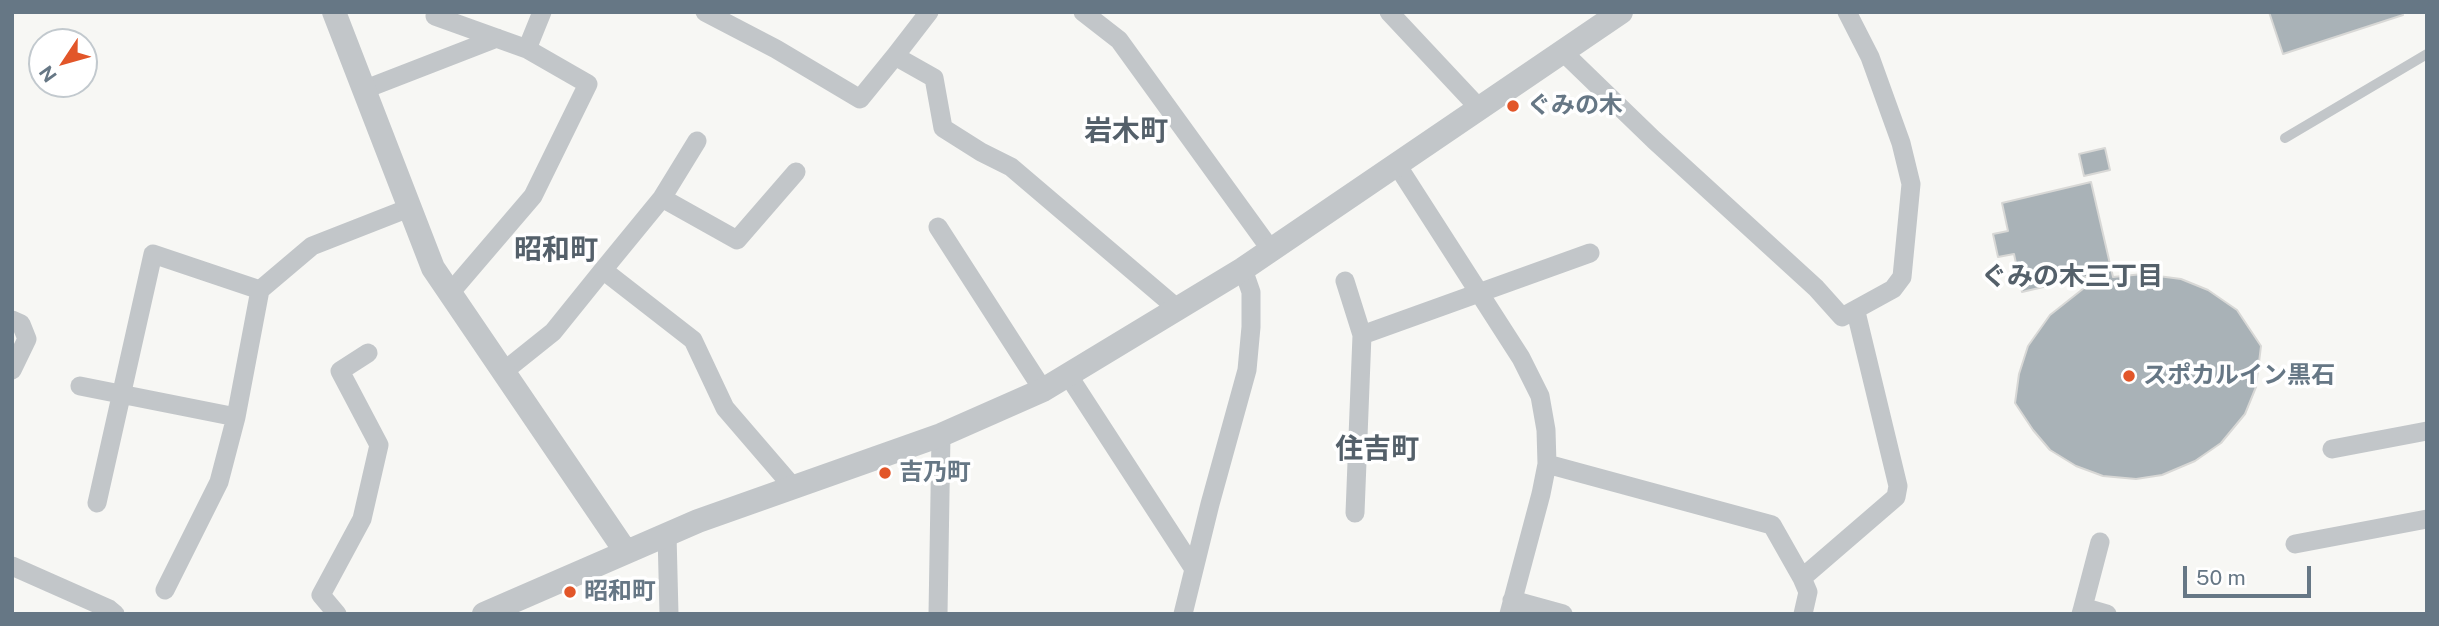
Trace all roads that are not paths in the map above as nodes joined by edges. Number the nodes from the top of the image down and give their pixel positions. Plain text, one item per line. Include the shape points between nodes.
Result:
1 (334, 12) edge
2 (436, 12) edge
3 (542, 12) edge
4 (705, 12) edge
5 (929, 12) edge
6 (1083, 12) edge
7 (1389, 12) edge
8 (1847, 12) edge
9 (1605, 16) edge
10 (497, 38) junction
11 (527, 49) junction
12 (1562, 51) junction
13 (2427, 54) edge
14 (895, 56) junction
15 (363, 90) junction
16 (1479, 108) junction
17 (2285, 138) dead end
18 (697, 141) dead end
19 (1397, 164) junction
20 (796, 172) dead end
21 (662, 198) junction
22 (409, 208) junction
23 (938, 227) dead end
24 (1271, 250) junction
25 (1590, 253) dead end
26 (1243, 269) junction
27 (603, 270) junction
28 (1345, 281) dead end
29 (260, 290) junction
30 (450, 293) junction
31 (1480, 293) junction
32 (1179, 310) junction
33 (1856, 312) junction
34 (12, 320) edge
35 (1362, 335) junction
36 (368, 353) dead end
37 (12, 370) edge
38 (503, 372) junction
39 (1068, 375) junction
40 (79, 386) dead end
41 (1043, 390) junction
42 (122, 394) junction
43 (236, 417) junction
44 (2427, 431) edge
45 (941, 435) junction
46 (2332, 449) dead end
47 (1547, 464) junction
48 (793, 487) junction
49 (97, 503) dead end
50 (1355, 513) dead end
51 (2427, 519) edge
52 (667, 534) junction
53 (2100, 542) dead end
54 (2295, 544) dead end
55 (626, 552) junction
56 (12, 566) edge
57 (1195, 569) junction
58 (1802, 578) junction
59 (165, 590) dead end
60 (1511, 607) edge
61 (2082, 610) edge
62 (115, 614) edge
63 (337, 614) edge
64 (484, 614) edge
65 (669, 614) edge
66 (938, 614) edge
67 (1183, 614) edge
68 (1563, 614) edge
69 (1803, 614) edge
70 (2107, 614) edge

1 - 15 street
2 - 10 street via 435,16
3 - 11 street
4 - 14 street via 860,99
5 - 14 street
6 - 24 street via 1119,40
7 - 16 street
8 - 33 street via 1870,57 1912,184 1902,277 1893,289
9 - 12 street
10 - 11 street
10 - 15 street
11 - 30 street via 588,84 533,196
12 - 16 street
12 - 33 street via 1842,317
13 - 17 lane
14 - 32 street via 934,78 943,128 1011,167
15 - 22 street
16 - 19 street
18 - 21 street
19 - 24 street
19 - 31 street
20 - 21 street via 737,240
21 - 27 street
22 - 29 street via 313,246
22 - 30 street via 433,268
23 - 41 street
24 - 26 street
25 - 31 street
26 - 32 street
26 - 57 street via 1251,292 1247,370
27 - 38 street via 553,332
27 - 48 street via 693,340 725,408
28 - 35 street
29 - 42 street via 153,254
29 - 43 street
30 - 38 street
31 - 35 street
31 - 47 street via 1540,396
32 - 39 street
33 - 58 street via 1898,486 1896,497
34 - 37 street via 21,324 27,339
35 - 50 street
36 - 63 street via 340,371 379,444 362,519 321,595
38 - 55 street
39 - 41 street
39 - 57 street
40 - 42 street
41 - 45 street
42 - 43 street
42 - 49 street
43 - 59 street via 219,482
44 - 46 street
45 - 48 street
45 - 66 street
47 - 58 street via 1772,525
47 - 60 street
48 - 52 street
51 - 54 street
52 - 55 street
52 - 65 street
53 - 61 street
55 - 64 street
56 - 62 street
57 - 67 street
58 - 69 street via 1808,592
60 - 68 street
61 - 70 street

